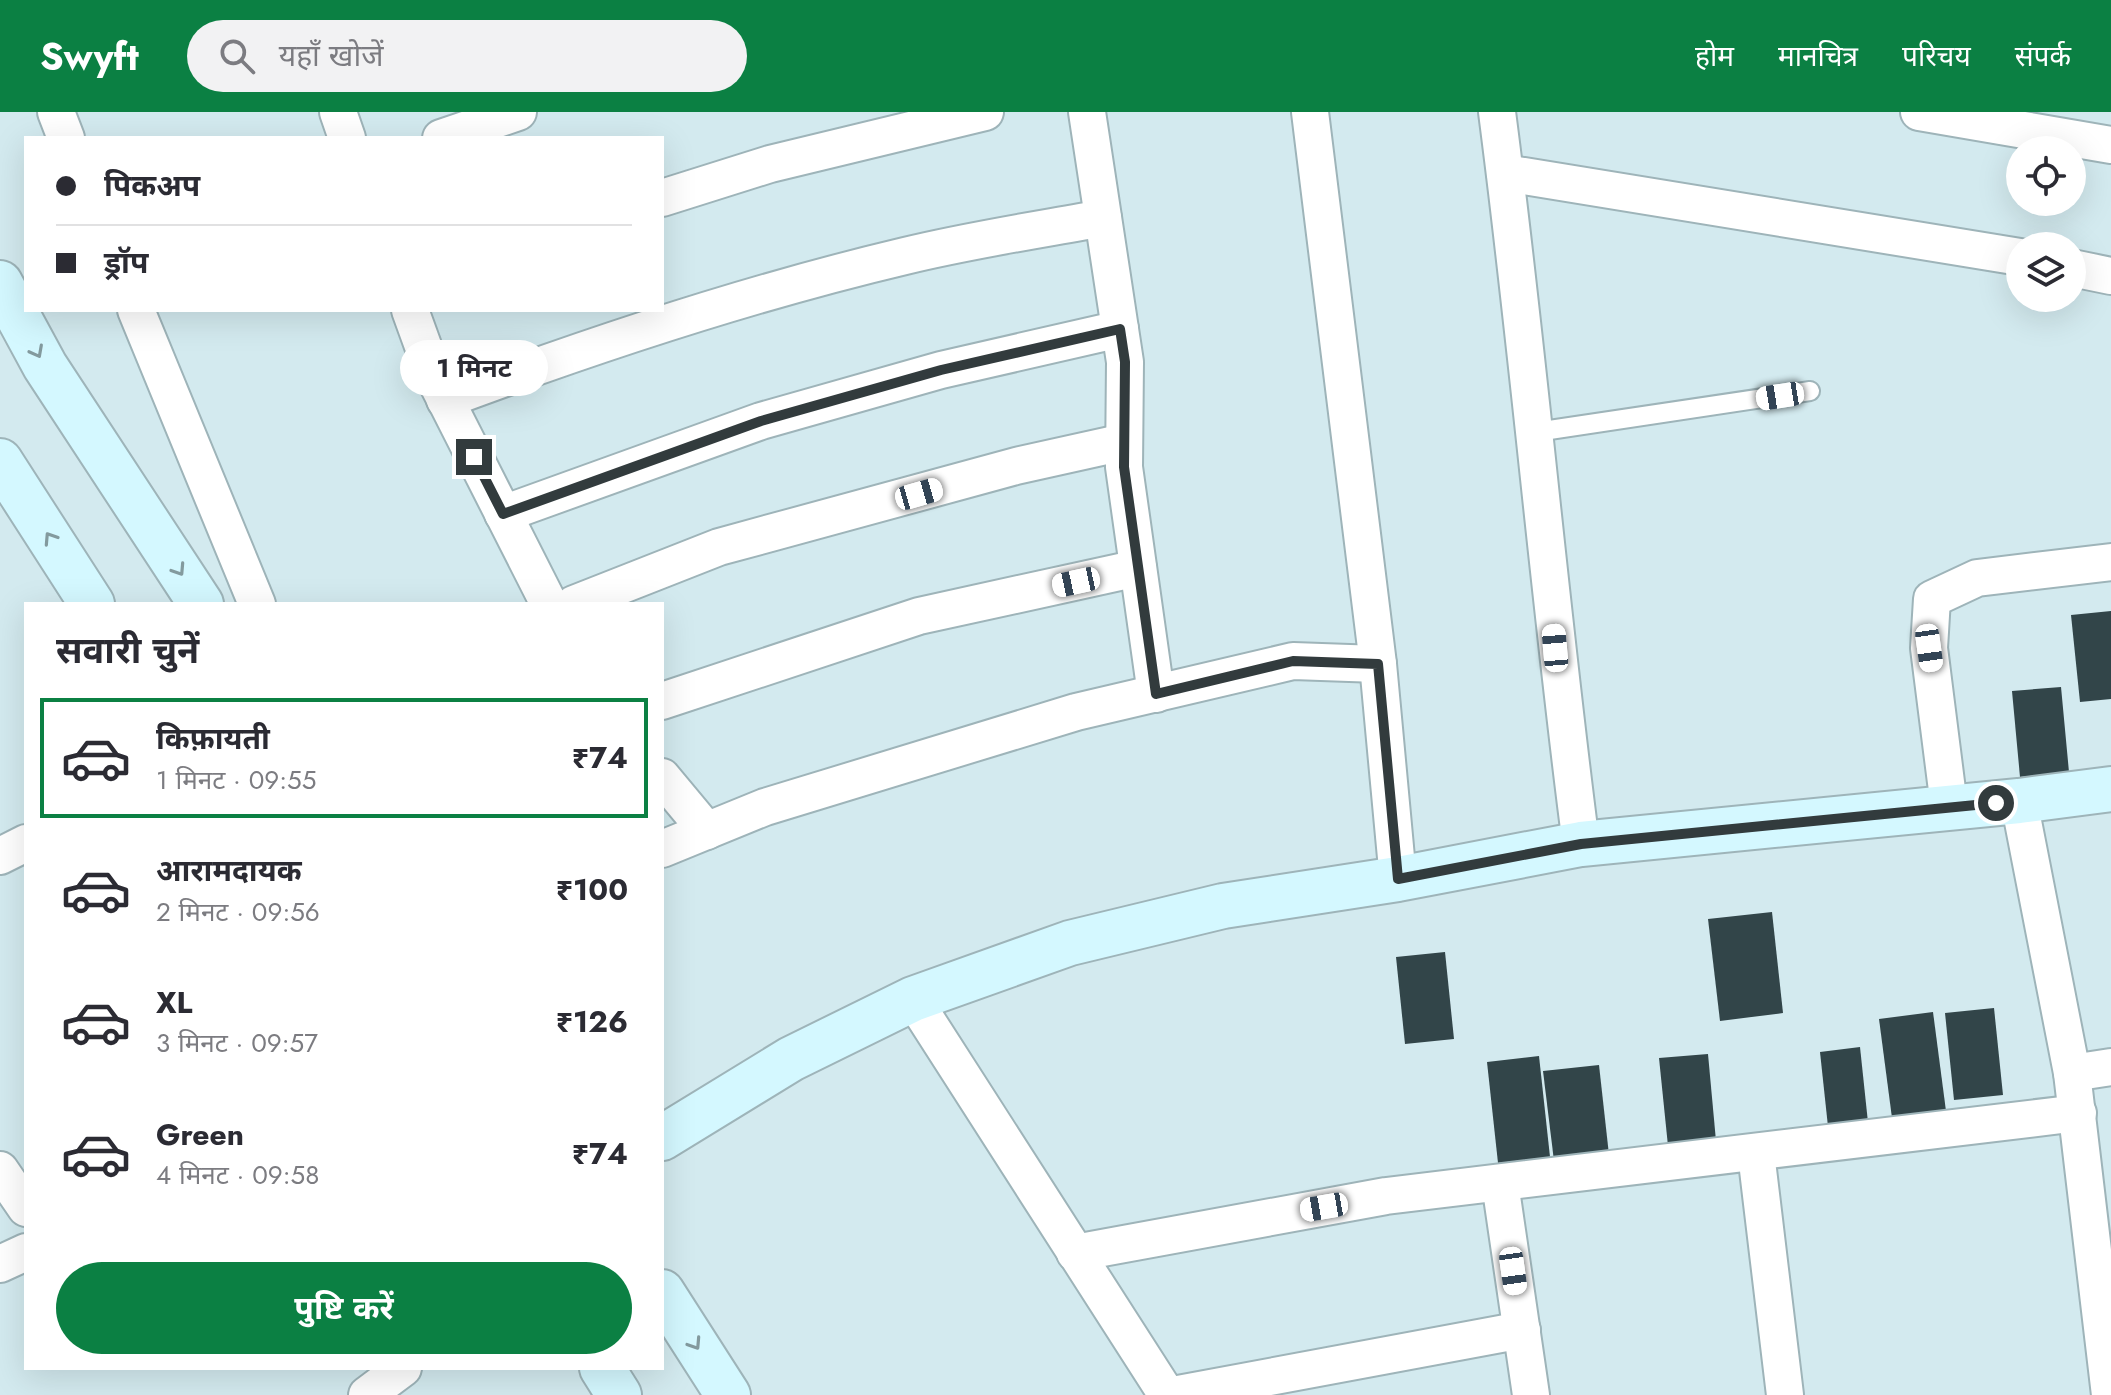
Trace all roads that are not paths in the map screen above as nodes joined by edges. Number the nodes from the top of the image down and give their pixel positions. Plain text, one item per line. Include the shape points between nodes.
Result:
1 (56, 112) edge
2 (338, 112) edge
3 (518, 112) edge
4 (985, 112) edge
5 (1087, 112) edge
6 (1310, 112) edge
7 (1497, 112) edge
8 (1919, 112) edge
9 (479, 118) edge
10 (65, 136) edge
11 (346, 136) edge
12 (445, 136) edge
13 (2111, 145) edge
14 (1505, 173) junction
15 (664, 197) edge
16 (1103, 218) junction
17 (2006, 255) edge
18 (2086, 271) edge
19 (2111, 276) edge
20 (0, 283) edge
21 (137, 312) edge
22 (411, 312) edge
23 (1120, 329) junction
24 (1810, 391) dead end
25 (445, 400) junction
26 (1536, 432) junction
27 (1124, 442) junction
28 (0, 461) edge
29 (503, 514) junction
30 (2111, 562) edge
31 (1138, 568) junction
32 (91, 602) edge
33 (200, 602) edge
34 (256, 602) edge
35 (548, 602) edge
36 (579, 602) edge
37 (1378, 664) junction
38 (1156, 694) junction
39 (664, 700) edge
40 (664, 779) edge
41 (2111, 789) edge
42 (2019, 801) junction
43 (1949, 806) junction
44 (707, 831) junction
45 (24, 844) edge
46 (1581, 844) junction
47 (664, 848) edge
48 (0, 856) edge
49 (1398, 879) junction
50 (913, 999) junction
51 (2111, 1067) edge
52 (2072, 1073) junction
53 (2078, 1113) junction
54 (664, 1137) edge
55 (1756, 1153) junction
56 (0, 1170) edge
57 (1500, 1183) junction
58 (24, 1205) edge
59 (24, 1253) edge
60 (1075, 1253) junction
61 (0, 1264) edge
62 (664, 1295) edge
63 (1522, 1330) junction
64 (400, 1370) edge
65 (603, 1370) edge
66 (367, 1395) edge
67 (619, 1395) edge
68 (728, 1395) edge
69 (1167, 1395) edge
70 (1173, 1395) edge
71 (1531, 1395) edge
72 (1785, 1395) edge
73 (2110, 1395) edge

1 - 10 street
2 - 11 street
3 - 9 street
4 - 15 street via 770,164
5 - 16 street
6 - 37 street
7 - 14 street
8 - 13 street
9 - 12 street
14 - 17 street
14 - 26 street
16 - 23 street
16 - 25 street via 907,255 759,295
18 - 19 street
20 -> 33 street via 45,366
21 - 34 street
22 - 25 street
23 - 27 street
23 - 29 street via 941,370 761,421
24 - 26 lane
25 - 29 street
26 - 46 street via 1555,648
27 - 31 street
27 - 36 street via 719,547
32 -> 28 street
29 - 35 street
30 - 43 street via 1977,578 1932,599 1929,648
31 - 38 street
31 - 39 street via 919,616
37 - 38 street via 1293,661
37 - 49 street
38 - 44 street via 1076,712 839,784
40 - 44 street
41 - 42 street
42 - 43 street
42 - 52 street
43 - 46 street
44 - 47 street
45 - 48 street
46 - 49 street
49 - 50 street via 1223,906 1070,943
50 - 54 street via 791,1059
50 - 60 street
51 - 52 street
52 - 53 street
53 - 55 street
53 - 73 street
55 - 57 street
55 - 72 street
56 - 58 street
57 - 60 street via 1386,1196
57 - 63 street
59 - 61 street
60 - 69 street
62 -> 68 street
63 - 70 street
63 - 71 street
64 - 66 street
65 - 67 street

